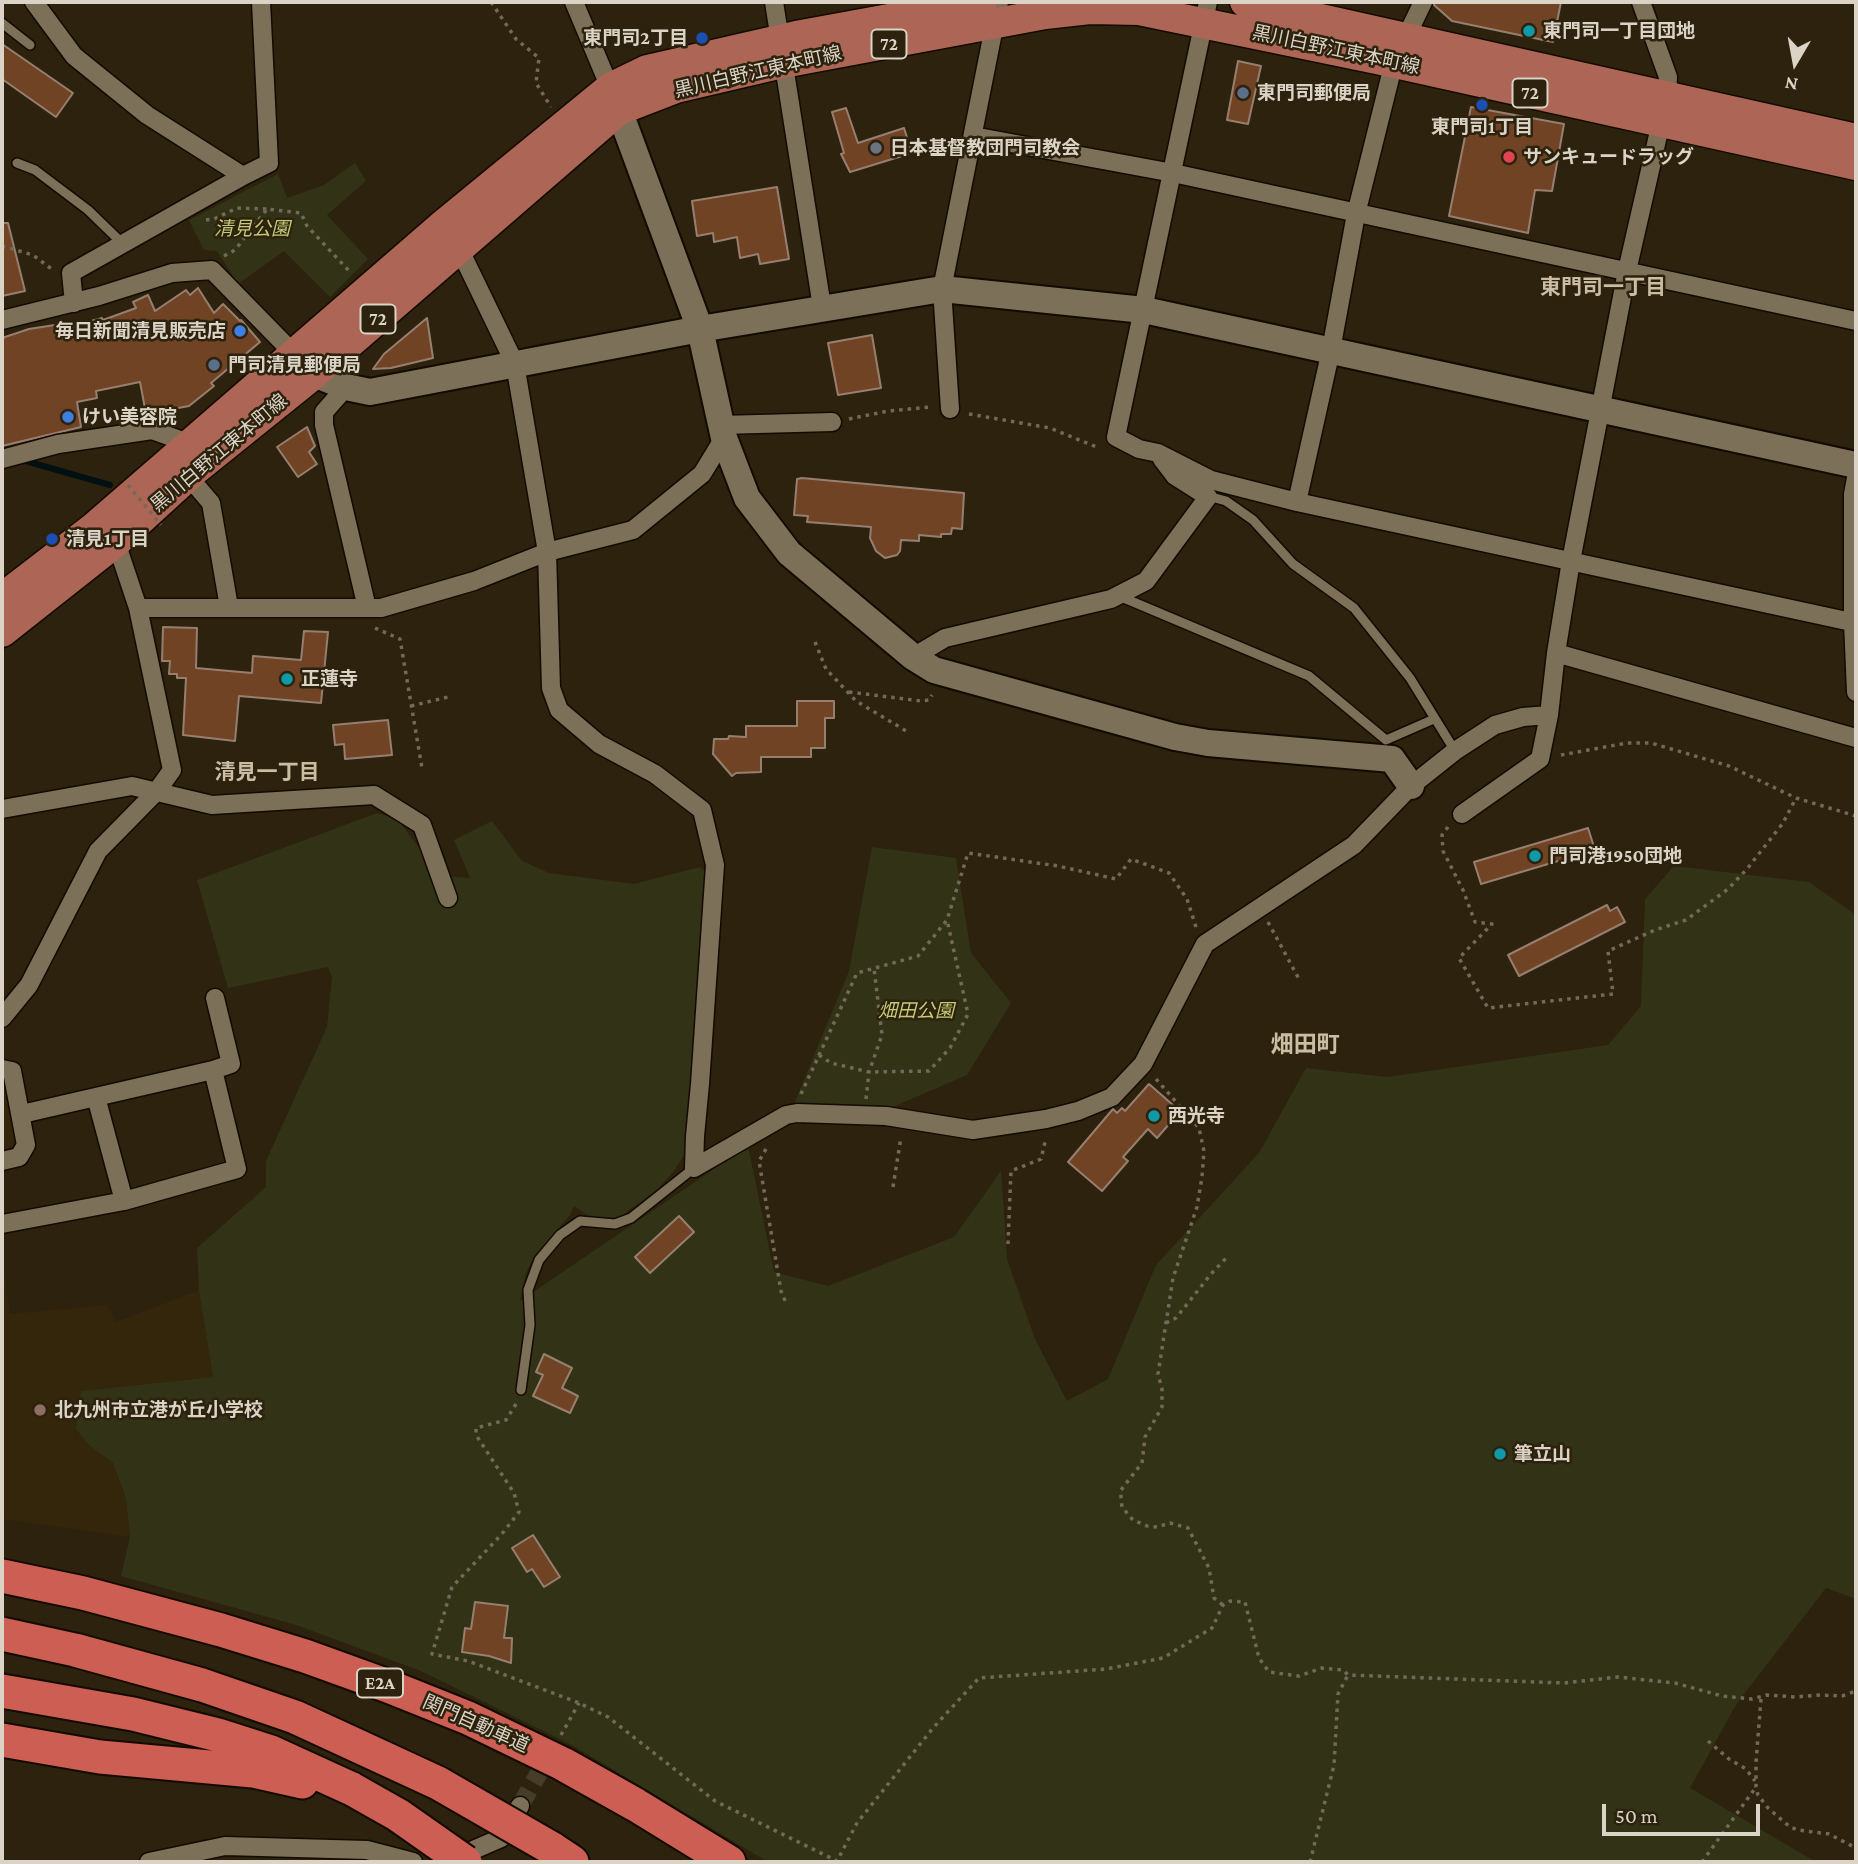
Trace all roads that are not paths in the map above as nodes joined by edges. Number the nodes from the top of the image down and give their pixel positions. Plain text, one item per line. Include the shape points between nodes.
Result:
1 (34, 2) edge
2 (261, 2) edge
3 (574, 2) edge
4 (775, 2) edge
5 (1245, 2) edge
6 (1423, 2) edge
7 (1641, 2) edge
8 (992, 9) edge
9 (1206, 12) edge
10 (2, 23) edge
11 (30, 45) dead end
12 (1400, 50) junction
13 (782, 51) junction
14 (615, 99) junction
15 (1664, 109) junction
16 (973, 136) junction
17 (1856, 138) edge
18 (17, 163) dead end
19 (1856, 165) edge
20 (1173, 173) junction
21 (243, 176) junction
22 (1356, 214) junction
23 (451, 236) junction
24 (123, 244) junction
25 (1627, 271) junction
26 (942, 289) junction
27 (74, 303) junction
28 (822, 307) junction
29 (1144, 310) junction
30 (2, 320) edge
31 (1856, 321) edge
32 (700, 329) junction
33 (1331, 350) junction
34 (304, 364) junction
35 (515, 364) junction
36 (346, 387) junction
37 (950, 409) road end
38 (1600, 410) junction
39 (832, 422) road end
40 (723, 432) junction
41 (191, 444) junction
42 (1158, 453) junction
43 (2, 459) edge
44 (1856, 465) edge
45 (188, 476) junction
46 (1856, 478) edge
47 (1206, 495) junction
48 (1297, 502) junction
49 (116, 542) junction
50 (547, 552) junction
51 (1571, 561) junction
52 (1117, 596) junction
53 (2, 598) edge
54 (229, 607) junction
55 (138, 608) junction
56 (361, 608) junction
57 (1854, 622) edge
58 (2, 632) edge
59 (1556, 653) junction
60 (913, 657) junction
61 (1856, 692) edge
62 (1549, 715) junction
63 (1434, 719) junction
64 (1856, 738) edge
65 (1455, 751) junction
66 (1411, 786) junction
67 (157, 791) junction
68 (2, 809) edge
69 (1462, 814) road end
70 (448, 898) dead end
71 (215, 998) dead end
72 (2, 1018) edge
73 (2, 1069) edge
74 (213, 1070) junction
75 (96, 1097) junction
76 (22, 1115) junction
77 (2, 1161) edge
78 (694, 1168) junction
79 (124, 1201) junction
80 (2, 1224) edge
81 (522, 1390) road end
82 (2, 1576) edge
83 (2, 1634) edge
84 (2, 1691) edge
85 (2, 1740) edge
86 (349, 1794) junction
87 (520, 1806) tunnel mouth
88 (562, 1855) edge
89 (149, 1862) edge
90 (413, 1862) edge
91 (445, 1862) edge
92 (465, 1862) edge
93 (729, 1862) edge

1 - 21 street via 74,56 147,115
2 - 21 street via 269,163
3 - 14 street
4 - 13 street
5 - 12 main road, 黒川白野江東本町線 / 72
6 - 12 street
7 - 15 street via 1668,77
8 - 9 main road, 黒川白野江東本町線 / 72 via 1045,14 1090,9
8 - 13 main road, 黒川白野江東本町線 / 72
8 - 16 street
9 - 12 main road, 黒川白野江東本町線 / 72
9 - 20 street
10 - 11 lane
12 - 15 main road, 黒川白野江東本町線 / 72
12 - 22 street
13 - 14 main road, 黒川白野江東本町線 / 72 via 647,70
13 - 28 street
14 - 23 main road, 黒川白野江東本町線 / 72
14 - 32 street
15 - 17 main road, 黒川白野江東本町線 / 72
15 - 19 main road, 黒川白野江東本町線 / 72
15 - 25 street
16 - 20 street
16 - 26 street
18 - 24 lane via 35,170 88,210
20 - 22 street
20 - 29 street
21 - 24 street
22 - 25 street
22 - 33 street
23 - 34 main road, 黒川白野江東本町線 / 72
23 - 35 street
24 - 27 street via 71,273
25 - 31 street
25 - 38 street
26 - 28 street
26 - 29 street
26 - 37 street
27 - 30 street
27 - 34 street via 172,273 212,270
28 - 32 street
29 - 33 street
29 - 42 street via 1116,437
32 - 35 street
32 - 40 street
33 - 38 street
33 - 48 street
34 - 36 street
34 - 41 main road, 黒川白野江東本町線 / 72
34 - 45 main road, 黒川白野江東本町線 / 72
35 - 36 street via 370,391
35 - 50 street
36 - 56 street via 324,412 324,425
38 - 44 street
38 - 51 street
39 - 40 street
40 - 50 street via 702,474 633,530
40 - 60 street via 747,498 789,553
41 - 43 street via 152,430 58,444
41 - 53 main road, 黒川白野江東本町線 / 72
42 - 47 street via 1175,476
42 - 48 street via 1211,480
45 - 49 main road, 黒川白野江東本町線 / 72
45 - 54 street via 211,503
46 - 57 street
47 - 52 street via 1146,581
47 - 63 lane via 1226,501 1254,520 1293,564 1354,608 1410,678
48 - 51 street
49 - 55 street
49 - 58 main road, 黒川白野江東本町線 / 72
50 - 56 street via 474,581 382,608
50 - 78 street via 551,688 559,710 599,744 655,774 702,810 715,865
51 - 57 street
51 - 59 street
52 - 60 street via 945,638
52 - 63 lane via 1309,676 1386,740
54 - 55 street
54 - 56 street
55 - 67 street via 172,771
57 - 61 street
59 - 62 street
59 - 64 street
60 - 66 street via 940,671 1175,737 1392,759
62 - 65 street via 1495,725
62 - 69 street via 1540,759
63 - 65 lane
65 - 66 street
66 - 78 street via 1354,845 1205,944 1143,1064 1112,1097 1046,1119 973,1130 865,1115 797,1113
67 - 68 street via 132,786
67 - 70 street via 212,805 374,795 422,825
67 - 72 street via 98,850 29,985
71 - 74 street via 231,1064
73 - 76 street via 12,1071
74 - 75 street
74 - 79 street via 237,1169
75 - 76 street
75 - 79 street
76 - 77 street via 26,1145 19,1157
78 - 81 lane via 631,1218 615,1224 580,1221 560,1234 539,1260 528,1290 530,1325
79 - 80 street
82 - 93 highway, 関門自動車道 / E2A via 221,1630 388,1686 468,1718 563,1765
83 - 88 highway, bridge via 202,1685 295,1717 438,1783
84 - 86 highway via 133,1714 218,1735 271,1752
85 - 86 highway via 100,1757 253,1771
86 - 91 highway
86 - 92 highway, bridge via 398,1815
87 - 91 street via 501,1838
89 - 90 street via 225,1846 367,1850

